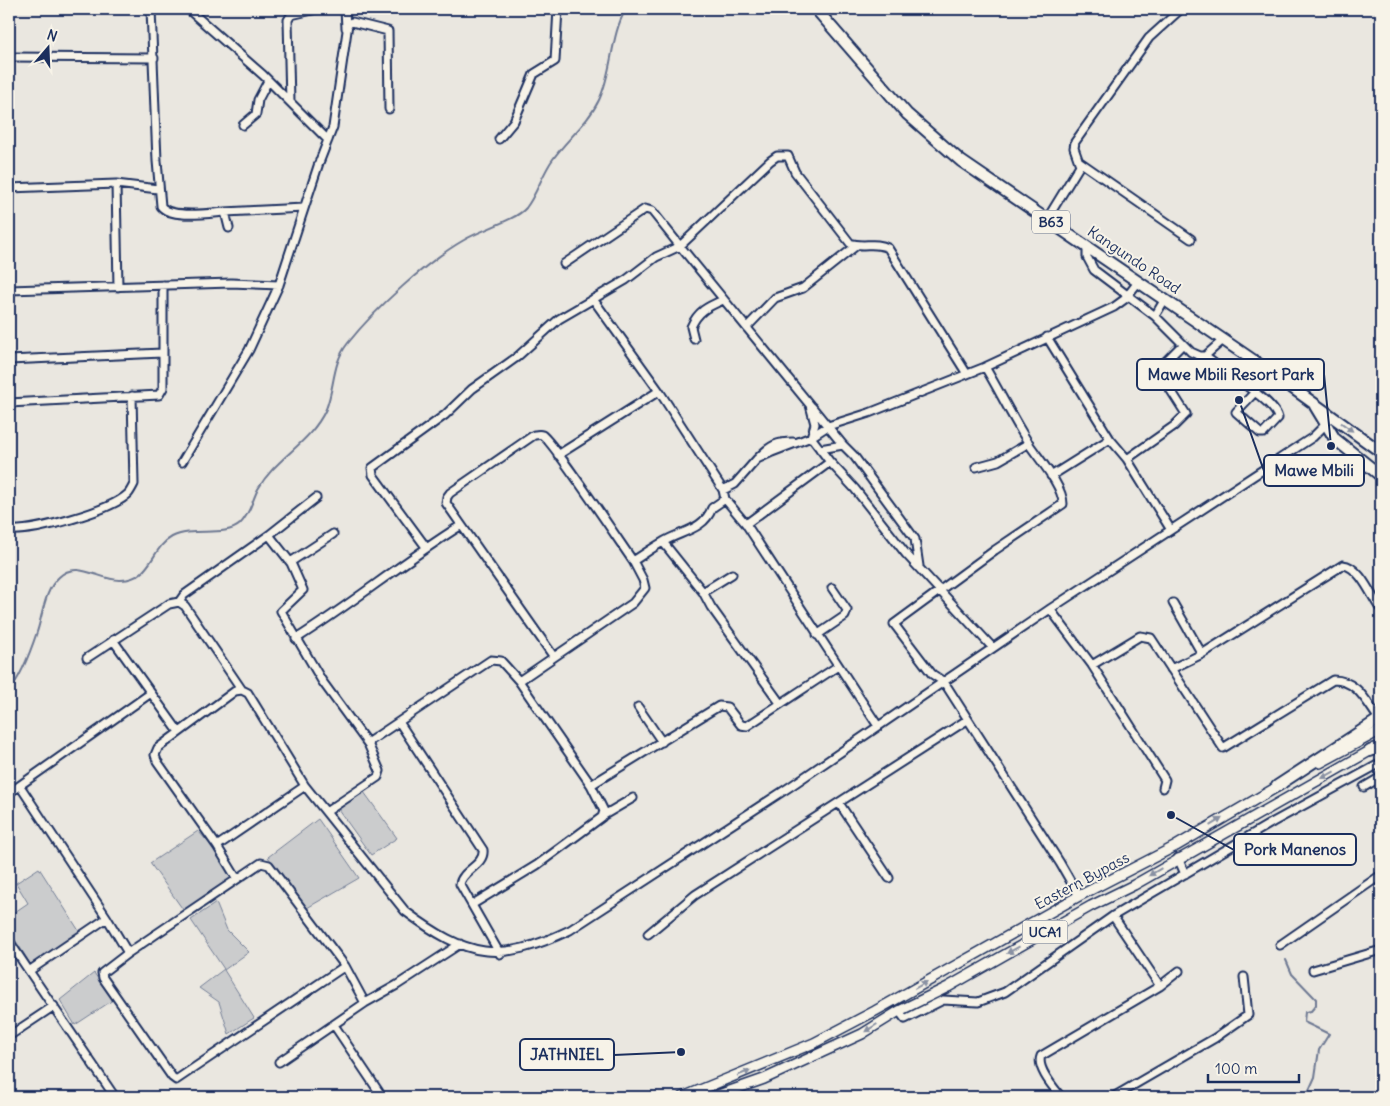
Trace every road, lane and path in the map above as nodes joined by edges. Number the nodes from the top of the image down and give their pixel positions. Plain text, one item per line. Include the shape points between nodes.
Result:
1 (151, 9) edge
2 (188, 9) edge
3 (316, 9) edge
4 (344, 9) edge
5 (558, 9) edge
6 (816, 9) edge
7 (1181, 9) edge
8 (346, 29) junction
9 (9, 57) edge
10 (154, 58) junction
11 (268, 81) junction
12 (290, 102) junction
13 (389, 110) dead end
14 (243, 125) dead end
15 (499, 139) dead end
16 (328, 140) junction
17 (1080, 162) junction
18 (116, 184) junction
19 (9, 188) edge
20 (158, 189) junction
21 (304, 208) junction
22 (225, 212) junction
23 (1046, 219) junction
24 (229, 228) dead end
25 (1192, 239) dead end
26 (857, 245) junction
27 (680, 246) junction
28 (1087, 246) junction
29 (564, 264) dead end
30 (1139, 281) junction
31 (163, 285) junction
32 (279, 285) junction
33 (118, 286) junction
34 (9, 290) edge
35 (1127, 297) junction
36 (593, 299) junction
37 (1165, 299) junction
38 (723, 300) junction
39 (1154, 316) junction
40 (747, 327) junction
41 (1047, 337) junction
42 (694, 339) dead end
43 (1223, 340) junction
44 (1183, 344) junction
45 (162, 353) junction
46 (1205, 356) junction
47 (9, 360) edge
48 (985, 367) junction
49 (1269, 371) junction
50 (966, 374) junction
51 (658, 392) junction
52 (1255, 392) junction
53 (132, 396) junction
54 (9, 403) edge
55 (1314, 403) junction
56 (810, 404) junction
57 (1326, 424) junction
58 (828, 426) junction
59 (811, 437) junction
60 (1110, 439) junction
61 (1029, 443) junction
62 (843, 445) junction
63 (820, 449) junction
64 (1381, 452) edge
65 (558, 455) junction
66 (1127, 459) junction
67 (182, 462) dead end
68 (830, 462) junction
69 (976, 467) dead end
70 (1052, 476) junction
71 (1381, 476) edge
72 (723, 490) junction
73 (316, 498) dead end
74 (725, 500) junction
75 (746, 524) junction
76 (460, 526) junction
77 (9, 530) edge
78 (1171, 530) junction
79 (333, 534) dead end
80 (269, 535) junction
81 (663, 542) junction
82 (426, 547) junction
83 (633, 561) junction
84 (291, 563) junction
85 (919, 566) junction
86 (732, 574) dead end
87 (832, 588) dead end
88 (942, 590) junction
89 (703, 592) junction
90 (180, 602) junction
91 (1173, 603) dead end
92 (1379, 607) dead end
93 (1050, 609) junction
94 (817, 635) junction
95 (296, 639) junction
96 (113, 640) junction
97 (993, 648) junction
98 (1202, 654) junction
99 (554, 657) junction
100 (86, 658) dead end
101 (1092, 665) junction
102 (838, 666) junction
103 (1172, 669) junction
104 (519, 681) junction
105 (944, 682) junction
106 (242, 690) junction
107 (151, 693) junction
108 (780, 704) junction
109 (638, 707) dead end
110 (967, 720) junction
111 (399, 722) junction
112 (1381, 722) edge
113 (878, 726) junction
114 (180, 732) junction
115 (662, 742) junction
116 (368, 744) junction
117 (1381, 746) edge
118 (1370, 752) joint
119 (1381, 763) edge
120 (1381, 777) edge
121 (592, 785) junction
122 (20, 786) junction
123 (305, 786) junction
124 (1277, 786) joint
125 (1163, 788) dead end
126 (1364, 788) dead end
127 (9, 794) edge
128 (633, 798) dead end
129 (839, 803) junction
130 (326, 812) junction
131 (604, 815) junction
132 (216, 846) junction
133 (1178, 858) junction
134 (1185, 874) junction
135 (1381, 875) edge
136 (889, 878) dead end
137 (237, 879) junction
138 (1079, 896) junction
139 (473, 904) junction
140 (1061, 908) junction
141 (1113, 916) junction
142 (107, 918) junction
143 (1068, 919) junction
144 (648, 934) dead end
145 (9, 941) edge
146 (460, 944) junction
147 (1280, 945) dead end
148 (1381, 950) edge
149 (128, 952) junction
150 (500, 954) junction
151 (345, 966) junction
152 (1313, 970) dead end
153 (29, 971) junction
154 (1179, 971) dead end
155 (1244, 977) dead end
156 (1160, 986) junction
157 (364, 1003) junction
158 (54, 1006) junction
159 (899, 1011) junction
160 (334, 1025) junction
161 (9, 1036) edge
162 (280, 1062) dead end
163 (379, 1092) dead end
164 (115, 1097) edge
165 (682, 1097) edge
166 (713, 1097) edge
167 (1061, 1097) edge
168 (1113, 1097) edge

1 - 10 street
2 - 11 street
3 - 12 street via 291,15 288,20
4 - 8 street
5 - 15 street via 554,61 534,74 514,121
6 - 23 highway, Kangundo Road / B63 via 907,114 936,142
7 - 17 street via 1148,38 1074,142
8 - 13 street via 352,22 388,31
8 - 16 street via 333,127
9 - 10 street
10 - 20 street
11 - 12 street
11 - 14 street via 258,100 256,114
12 - 16 street
16 - 21 street
17 - 23 street
17 - 25 street
18 - 19 street
18 - 20 street
18 - 33 street
20 - 22 street via 161,206 167,212
21 - 22 street
21 - 32 street
22 - 24 street
23 - 28 highway, Kangundo Road / B63
26 - 27 street via 850,243 795,172 788,156 777,156
26 - 40 street via 803,288 775,298
26 - 50 street via 875,243 888,248
27 - 29 street via 652,211 645,209
27 - 36 street via 656,257
27 - 38 street
28 - 30 highway, Kangundo Road / B63
28 - 35 street via 1087,257 1094,270
30 - 35 street
30 - 37 highway, Kangundo Road / B63
31 - 32 street
31 - 33 street
31 - 45 street
32 - 67 street via 249,350
33 - 34 street
35 - 39 street
35 - 41 street via 1114,307
36 - 51 street
36 - 82 street via 559,319 445,415 372,468
37 - 39 street
37 - 43 highway, Kangundo Road / B63
38 - 40 street
38 - 42 street via 696,316 691,327
39 - 44 street
40 - 56 street
41 - 48 street
41 - 60 street
43 - 46 street
43 - 49 highway, Kangundo Road / B63
44 - 46 street via 1190,352
44 - 66 street via 1163,364 1163,378 1186,414
45 - 47 street
45 - 53 street via 163,388 159,394
46 - 52 street
48 - 50 street
48 - 61 street
49 - 52 street
49 - 55 highway, Kangundo Road / B63
50 - 58 street
51 - 65 street
51 - 72 street
52 - 52 street via 1236,412 1264,433 1278,416
53 - 54 street
53 - 77 street via 134,484 129,493 81,516 34,529
55 - 57 highway, Kangundo Road / B63
55 -> 64 highway, Kangundo Road / B63
56 - 58 street
56 - 59 street via 815,424
57 - 71 highway, Kangundo Road / B63 via 1335,439
57 - 78 street via 1313,437
58 - 59 street
58 - 62 street
59 - 63 street
59 - 72 street via 757,459 736,484
60 - 66 street
60 - 70 street
61 - 69 street via 998,461
61 - 70 street
62 - 63 street
62 - 85 street via 915,539
63 - 68 street
65 - 76 street via 543,436 534,435 450,493 446,503
65 - 83 street
66 - 78 street
68 - 75 street
68 - 85 street
70 - 88 street via 1063,504
72 - 74 street
73 - 80 street
74 - 75 street
74 - 81 street via 712,508 708,518 694,529
75 - 94 street
76 - 82 street
76 - 99 street
78 - 93 street
79 - 84 street
80 - 84 street
80 - 90 street via 184,595
81 - 83 street
81 - 89 street
82 - 95 street via 341,611
83 - 99 street via 644,580 645,588 640,597
84 - 95 street via 303,590 281,612
85 - 88 street
86 - 89 street
87 - 94 street via 847,610 845,616
88 - 97 street
88 - 105 street via 894,624 932,674
89 - 108 street
90 - 96 street via 168,604
90 - 106 street
91 - 98 street
92 - 98 street via 1358,574 1343,566
93 - 97 street
93 - 101 street
94 - 102 street
95 - 116 street
96 - 100 street
96 - 107 street
97 - 105 street
98 - 103 street
99 - 104 street
101 - 103 street via 1145,636 1151,638
101 - 125 street via 1165,780
102 - 108 street
102 - 113 street
103 - 112 street via 1223,748 1333,680 1354,685
104 - 111 street via 501,661 491,660
104 - 121 street
105 - 110 street
105 - 113 street
106 - 114 street
106 - 123 street via 248,693
107 - 114 street
107 - 122 street
108 - 115 street via 744,726 726,707 719,706
109 - 115 street
110 - 129 street
110 - 138 street
111 - 116 street
111 - 139 street via 483,850 482,858 460,884
112 - 124 highway
113 - 150 street via 570,930 543,944
114 - 132 street via 158,748 157,761
115 - 121 street
116 - 130 street via 379,766 378,777
117 - 118 highway
118 -> 133 main road, Eastern Bypass / UCA1
119 - 134 street
120 - 126 street
121 - 131 street
122 - 127 street
122 - 142 street
123 - 130 street
123 - 132 street
138 -> 124 main road, Eastern Bypass / UCA1 via 1176,846
128 - 131 street
129 - 136 street
129 - 144 street via 695,896
130 - 146 street via 404,912
131 - 139 street via 537,865
132 - 137 street
133 - 134 street
133 -> 143 main road, Eastern Bypass / UCA1
134 - 141 street
135 - 147 street
137 - 149 street
137 - 151 street via 261,863 269,865
138 - 140 main road, Eastern Bypass / UCA1
139 - 150 street
140 - 143 main road
165 -> 140 main road, Eastern Bypass / UCA1 via 814,1043
141 - 156 street
141 - 159 street via 990,999 978,1002 943,1000 905,1018
142 - 149 street
142 - 153 street
143 -> 159 main road, Eastern Bypass / UCA1
145 - 153 street
146 - 150 street
146 - 157 street
148 - 152 street
149 - 151 street via 104,970 103,978 176,1080
151 - 157 street
153 - 158 street
154 - 156 street
155 - 168 street via 1248,1015 1215,1038
156 - 167 street via 1040,1056 1045,1074
157 - 160 street
158 - 161 street
158 - 164 street
159 -> 166 main road, Eastern Bypass / UCA1 via 862,1034 764,1079
160 - 162 street
160 - 163 street

